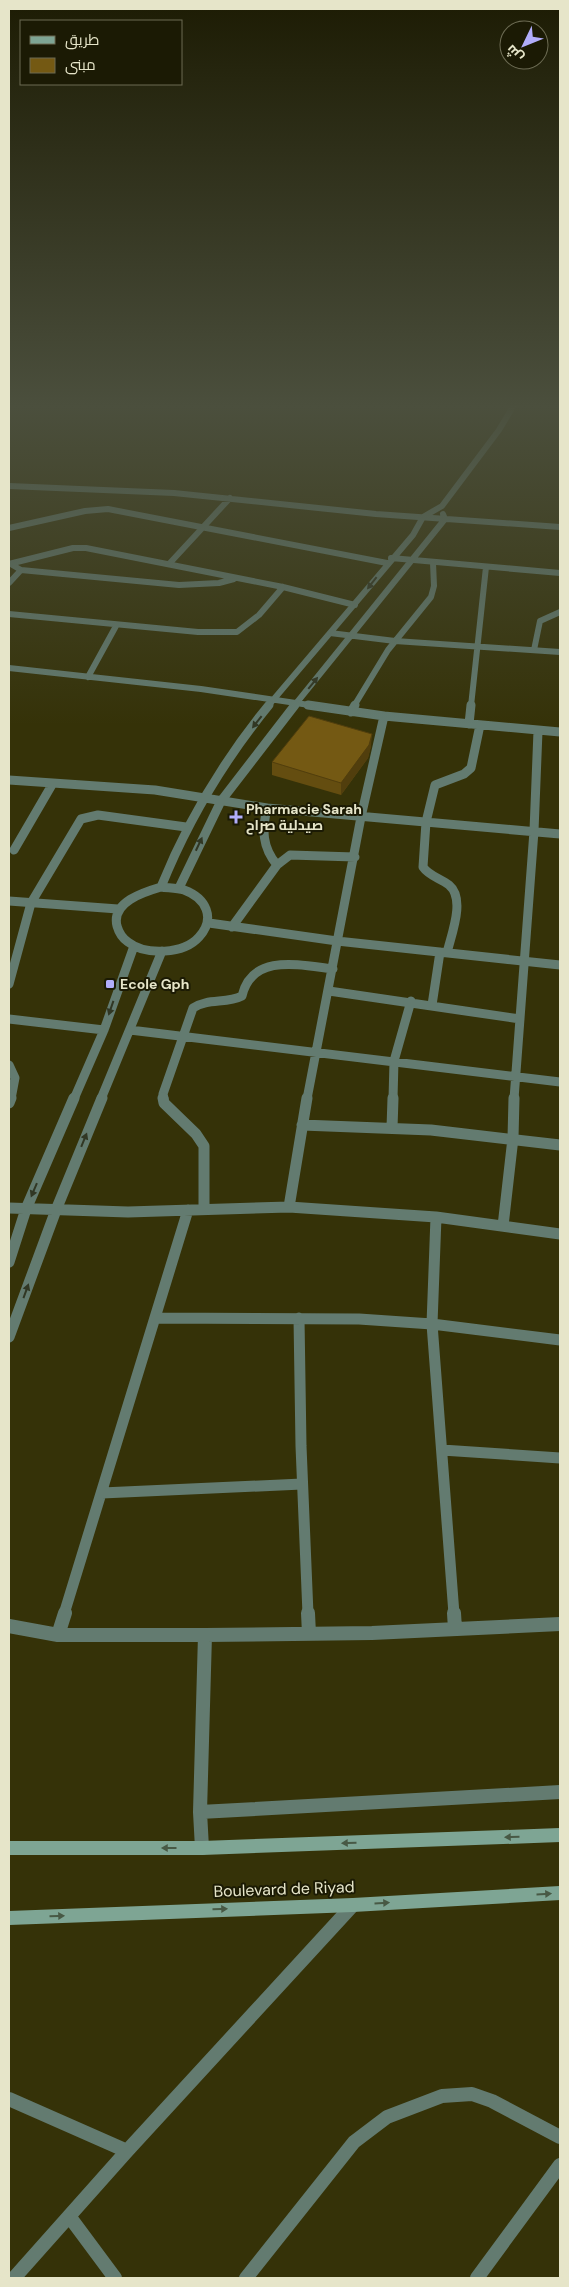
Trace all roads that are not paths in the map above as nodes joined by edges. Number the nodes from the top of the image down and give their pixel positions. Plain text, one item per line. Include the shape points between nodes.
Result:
1 (90, 512) edge
2 (117, 512) edge
3 (217, 512) edge
4 (369, 512) edge
5 (432, 512) edge
6 (443, 512) edge
7 (423, 517) junction
8 (445, 519) junction
9 (560, 527) edge
10 (9, 528) edge
11 (201, 528) junction
12 (389, 560) junction
13 (411, 561) junction
14 (9, 563) edge
15 (432, 563) junction
16 (169, 564) junction
17 (486, 568) junction
18 (21, 570) junction
19 (560, 573) edge
20 (238, 578) junction
21 (9, 583) edge
22 (283, 587) junction
23 (355, 605) junction
24 (560, 612) edge
25 (9, 614) edge
26 (116, 626) junction
27 (330, 633) junction
28 (350, 637) junction
29 (395, 640) junction
30 (477, 645) junction
31 (534, 650) junction
32 (560, 652) edge
33 (9, 668) edge
34 (88, 677) junction
35 (275, 700) junction
36 (296, 705) junction
37 (350, 712) junction
38 (384, 716) junction
39 (469, 724) junction
40 (480, 725) junction
41 (538, 731) junction
42 (560, 732) edge
43 (9, 780) edge
44 (54, 783) junction
45 (203, 797) junction
46 (221, 801) junction
47 (267, 808) junction
48 (361, 816) junction
49 (426, 822) junction
50 (186, 827) junction
51 (534, 831) junction
52 (560, 834) edge
53 (14, 850) dead end
54 (355, 857) junction
55 (277, 865) junction
56 (161, 887) junction
57 (179, 888) junction
58 (9, 901) edge
59 (31, 903) junction
60 (118, 909) junction
61 (209, 923) junction
62 (232, 927) junction
63 (337, 940) junction
64 (134, 946) junction
65 (162, 951) junction
66 (444, 953) junction
67 (525, 961) junction
68 (560, 965) edge
69 (333, 969) junction
70 (9, 984) edge
71 (329, 991) junction
72 (411, 1001) junction
73 (432, 1005) junction
74 (9, 1019) edge
75 (520, 1020) junction
76 (104, 1030) junction
77 (130, 1030) junction
78 (184, 1038) junction
79 (315, 1052) junction
80 (394, 1062) junction
81 (9, 1065) edge
82 (515, 1076) junction
83 (560, 1082) edge
84 (9, 1103) edge
85 (302, 1126) junction
86 (392, 1128) junction
87 (513, 1138) junction
88 (560, 1145) edge
89 (289, 1207) junction
90 (9, 1208) edge
91 (26, 1209) junction
92 (204, 1209) junction
93 (56, 1210) junction
94 (188, 1210) junction
95 (436, 1217) junction
96 (503, 1226) junction
97 (560, 1234) edge
98 (9, 1262) edge
99 (155, 1318) junction
100 (299, 1318) junction
101 (432, 1324) junction
102 (9, 1337) edge
103 (560, 1340) edge
104 (442, 1450) junction
105 (560, 1458) edge
106 (302, 1484) junction
107 (102, 1493) junction
108 (560, 1624) edge
109 (9, 1626) edge
110 (454, 1629) junction
111 (309, 1634) junction
112 (58, 1635) junction
113 (205, 1635) junction
114 (560, 1792) edge
115 (200, 1812) junction
116 (560, 1835) edge
117 (9, 1848) edge
118 (202, 1848) junction
119 (560, 1893) edge
120 (353, 1904) junction
121 (9, 1918) edge
122 (9, 2099) edge
123 (560, 2137) edge
124 (127, 2151) junction
125 (560, 2166) edge
126 (69, 2216) junction
127 (14, 2278) edge
128 (115, 2278) edge
129 (246, 2278) edge
130 (477, 2278) edge

1 - 10 street
2 - 11 street
3 - 11 street
4 - 7 street
5 - 7 street
6 - 8 street
7 - 8 street
7 - 12 street via 413,534
8 - 9 street
8 - 13 street
11 - 12 street
11 - 16 street
12 - 13 street
12 -> 23 street
13 - 15 street
13 - 28 street
14 - 16 street via 72,548 86,548
14 - 18 street
15 - 17 street
15 - 29 street via 435,587 432,596
16 - 20 street
17 - 19 street
17 - 30 street
18 - 20 street via 179,585 219,583
18 - 21 street
20 - 22 street
22 - 23 street
22 - 26 street via 259,615 237,632
23 - 27 street
24 - 31 street via 540,620
25 - 26 street
26 - 34 street
27 - 28 street
27 - 35 street
28 - 29 street
36 -> 28 street
29 - 30 street
29 - 37 street
30 - 31 street
30 - 39 street
31 - 32 street
33 - 34 street
34 - 35 street
35 - 36 street
35 -> 45 street
36 - 37 street
36 - 46 street
37 - 38 street
38 - 39 street
38 - 48 street
39 - 40 street
40 - 41 street
40 - 49 street via 471,768 435,785
41 - 42 street
41 - 51 street
43 - 44 street
44 - 45 street
44 - 53 street
45 - 46 street
45 - 50 street
46 - 47 street
57 -> 46 street
47 - 48 street
47 - 55 street via 262,825 263,842
48 - 49 street
48 - 54 street
49 - 51 street
49 - 66 street via 423,867 450,886 456,896
50 - 56 street
50 - 59 street via 106,815 90,815 81,819
51 - 52 street
51 - 67 street
54 - 55 street via 290,855
54 - 63 street
55 - 62 street
56 - 57 street
56 - 60 street via 135,894
57 - 61 street via 200,898 210,914
58 - 59 street
59 - 60 street
59 - 70 street
60 - 64 street via 117,929
61 - 62 street
61 - 65 street via 205,932 192,943
62 - 63 street
63 - 66 street
63 - 69 street
64 - 65 street
64 -> 76 street
65 - 77 street
66 - 67 street
66 - 73 street
67 - 68 street
67 - 75 street
69 - 71 street
69 - 78 street via 283,965 259,970 247,980 238,999 204,1002 193,1008
71 - 72 street
71 - 79 street
72 - 73 street
72 - 80 street
73 - 75 street
74 - 76 street
75 - 82 street
76 -> 91 street
77 - 78 street
93 -> 77 street
78 - 79 street
78 - 92 street via 166,1081 164,1103 204,1146
79 - 80 street
79 - 85 street
80 - 82 street
80 - 86 street
81 - 84 street via 14,1070 16,1081
82 - 83 street
82 - 87 street
85 - 86 street
85 - 89 street
86 - 87 street
87 - 88 street
87 - 96 street
89 - 92 street
89 - 95 street
90 - 91 street
91 - 93 street
91 - 98 street
92 - 94 street
93 - 94 street
102 -> 93 street
94 - 99 street
95 - 96 street
95 - 101 street
96 - 97 street
99 - 100 street
99 - 107 street
100 - 101 street
100 - 106 street
101 - 103 street
101 - 104 street
104 - 105 street
104 - 110 street
106 - 107 street
106 - 111 street
107 - 112 street
108 - 110 street
109 - 112 street
110 - 111 street
111 - 113 street
112 - 113 street
113 - 115 street
114 - 115 street
115 - 118 street
116 -> 118 main road
118 -> 117 main road
120 -> 119 main road, Boulevard de Riyad
121 -> 120 main road, Boulevard de Riyad
120 - 124 street
122 - 124 street
123 - 129 street via 472,2094 442,2096 386,2117 354,2142
124 - 126 street
125 - 130 street
126 - 127 street
126 - 128 street

